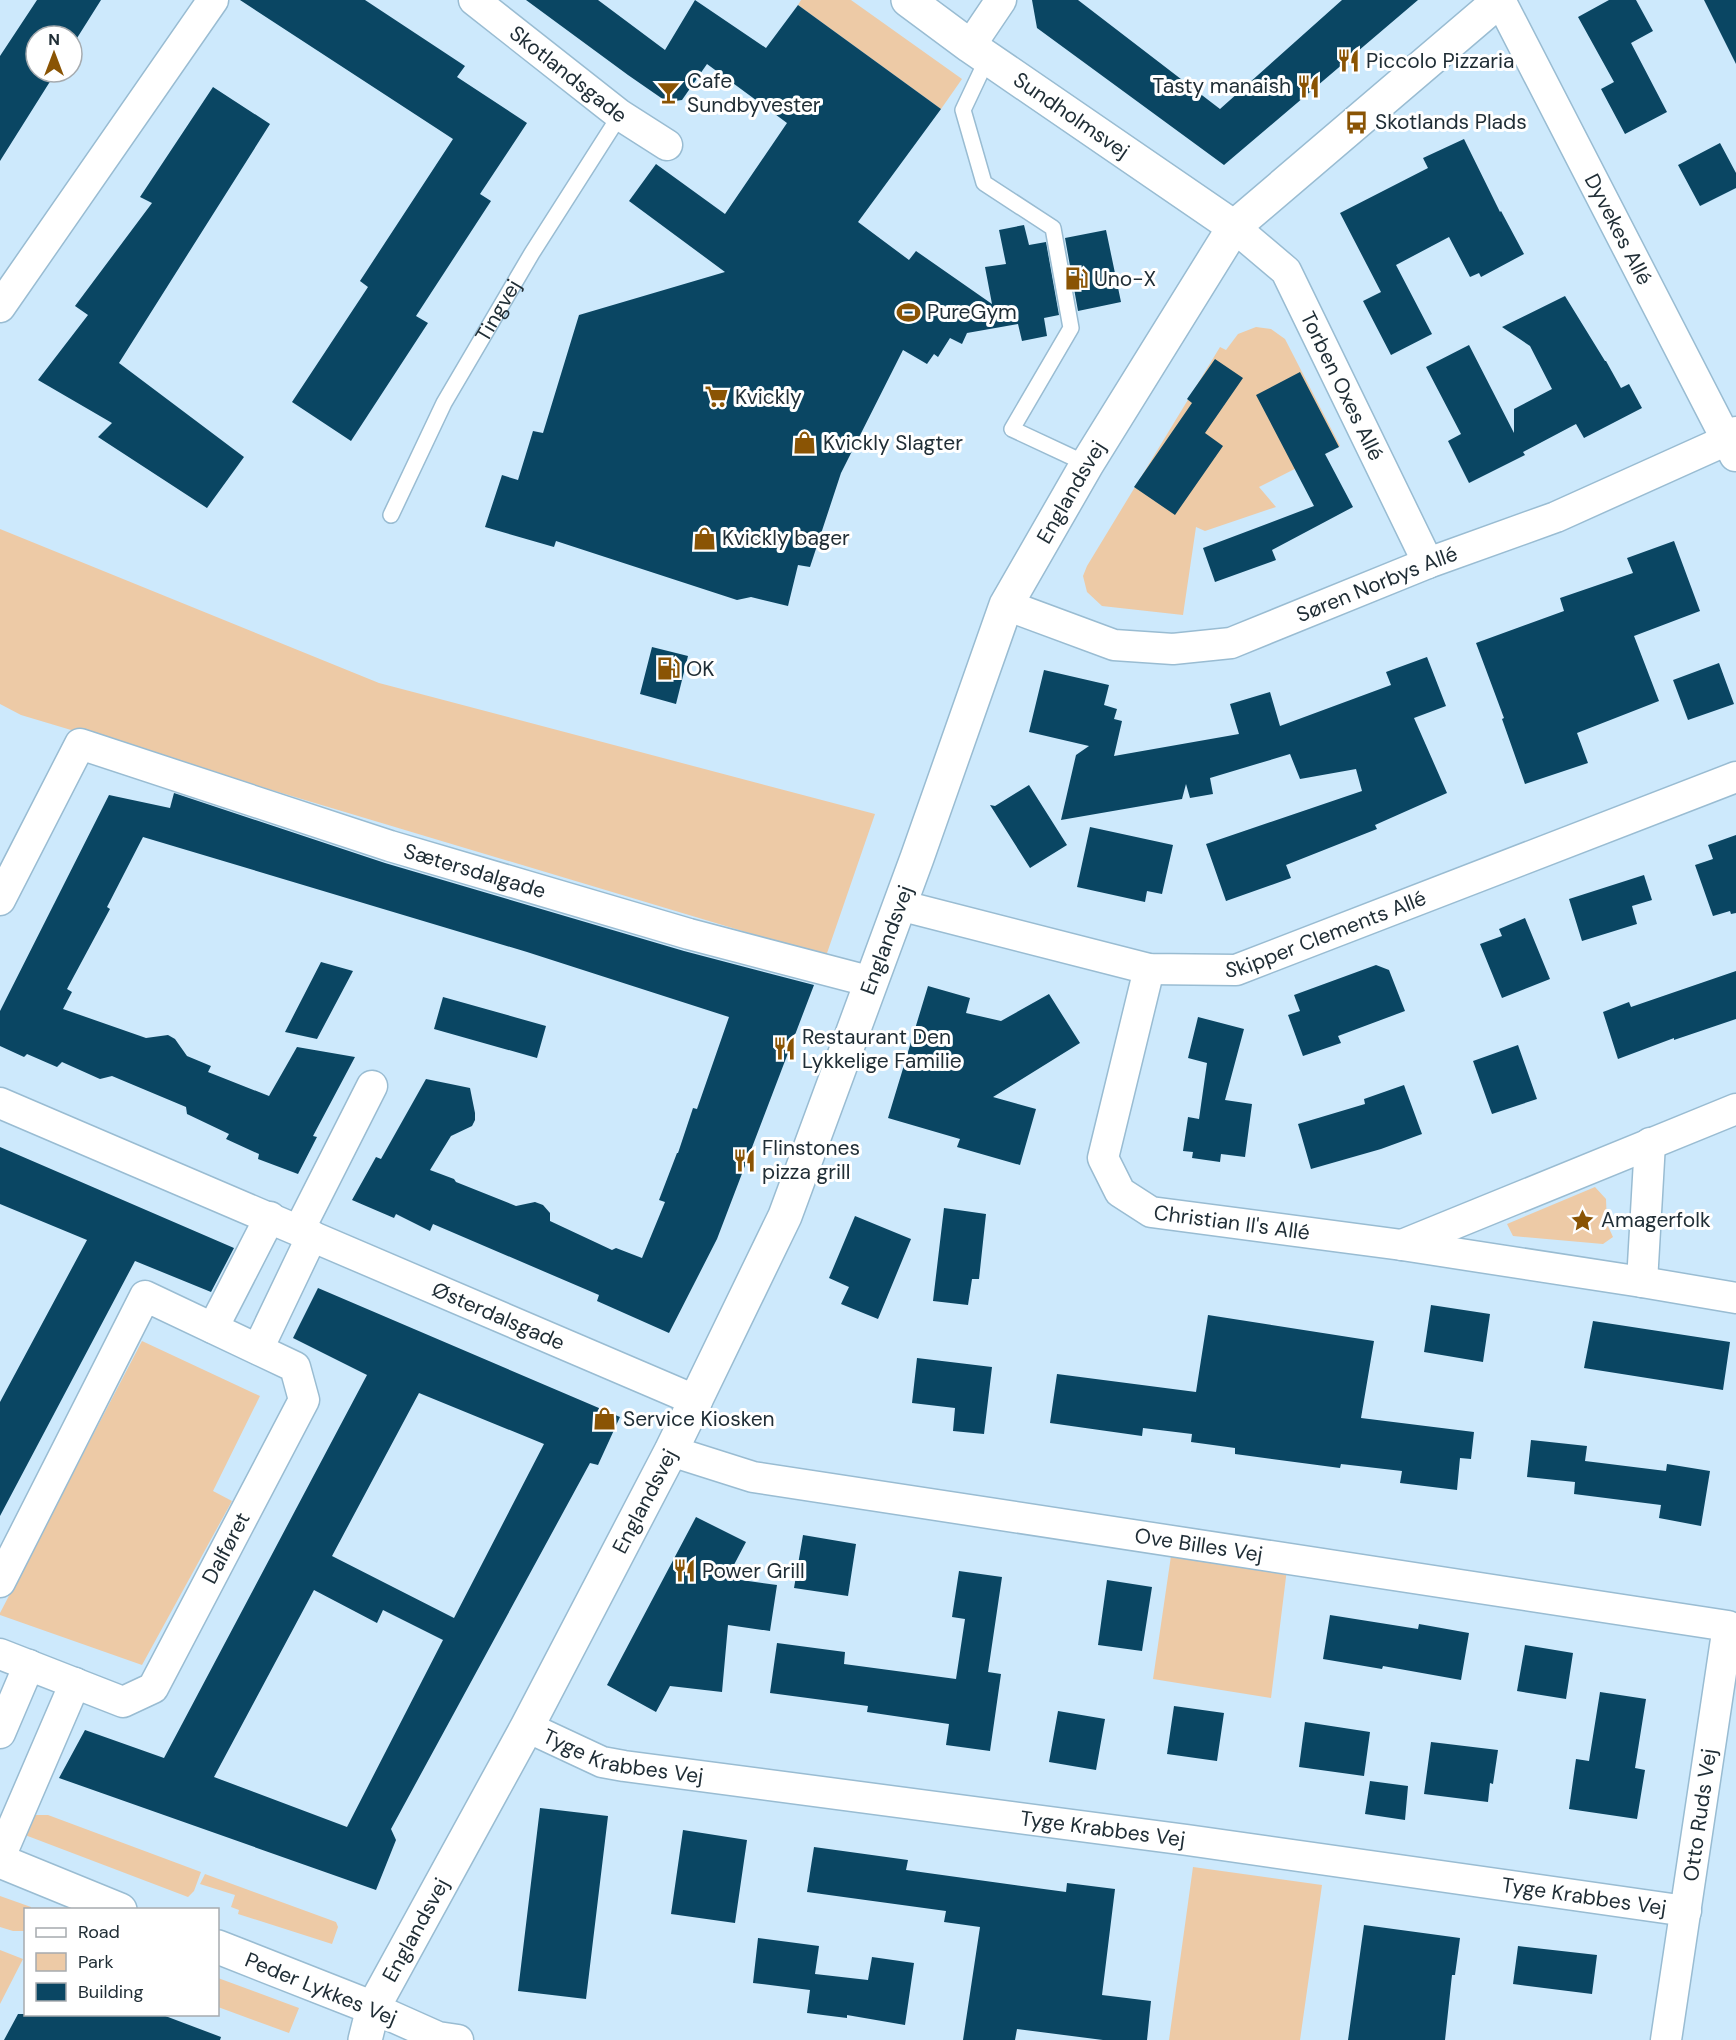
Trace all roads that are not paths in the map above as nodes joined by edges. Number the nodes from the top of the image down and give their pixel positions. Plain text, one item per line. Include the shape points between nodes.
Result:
1 (213, 0) edge
2 (474, 0) edge
3 (908, 0) edge
4 (1001, 0) edge
5 (1500, 0) edge
6 (979, 52) junction
7 (620, 116) junction
8 (667, 145) dead end
9 (1234, 227) junction
10 (0, 307) edge
11 (1733, 444) edge
12 (1087, 464) junction
13 (391, 515) dead end
14 (1428, 563) junction
15 (1006, 604) junction
16 (1736, 777) edge
17 (0, 900) edge
18 (899, 905) junction
19 (1149, 969) junction
20 (872, 982) junction
21 (372, 1086) dead end
22 (0, 1103) edge
23 (1736, 1109) edge
24 (1650, 1143) junction
25 (270, 1218) junction
26 (305, 1233) junction
27 (1402, 1245) junction
28 (1641, 1282) junction
29 (1736, 1298) edge
30 (213, 1328) junction
31 (258, 1349) junction
32 (697, 1401) junction
33 (671, 1451) junction
34 (0, 1582) edge
35 (1728, 1626) joint
36 (0, 1654) edge
37 (29, 1665) junction
38 (75, 1683) junction
39 (527, 1727) junction
40 (0, 1733) edge
41 (0, 1859) edge
42 (115, 1908) edge
43 (1686, 1911) junction
44 (219, 1947) edge
45 (373, 2008) junction
46 (366, 2040) edge
47 (458, 2040) edge
48 (1666, 2040) edge

1 - 10 street
2 - 7 street, Skotlandsgade
3 - 6 street, Sundholmsvej
4 - 6 street
5 - 9 street, Englandsvej
5 - 11 street, Dyvekes Allé
6 - 9 street, Sundholmsvej
6 - 12 lane via 963,110 984,183 1053,228 1071,328 1012,429
7 - 8 street, Skotlandsgade
7 - 13 lane, Tingvej via 532,253 444,403
9 - 12 street, Englandsvej
9 - 14 street, Torben Oxes Allé via 1286,271
11 - 14 street, Søren Norbys Allé via 1556,517
12 - 15 street, Englandsvej
14 - 15 street, Søren Norbys Allé via 1231,643 1173,650 1114,645
15 - 18 street, Englandsvej
16 - 19 street, Skipper Clements Allé via 1236,970
17 - 20 street, Sætersdalgade via 81,744 390,846 689,934
18 - 19 street, Skipper Clements Allé
18 - 20 street, Englandsvej
19 - 27 street, Christian II's Allé via 1103,1158 1119,1192 1151,1212
20 - 32 street, Englandsvej via 785,1216
21 - 26 street
22 - 25 street, Østerdalsgade
23 - 24 street, Christian II's Allé
24 - 27 street, Christian II's Allé
24 - 28 street
25 - 26 street, Østerdalsgade
25 - 30 street
26 - 31 street
26 - 32 street, Østerdalsgade
27 - 28 street, Christian II's Allé
28 - 29 street, Christian II's Allé
30 - 31 street, Dalføret
30 - 34 street, Dalføret via 145,1296
31 - 38 street, Dalføret via 295,1367 304,1400 153,1688 123,1702
32 - 33 street, Englandsvej
33 - 35 street, Ove Billes Vej via 753,1477
33 - 39 street, Englandsvej
35 - 43 street, Otto Ruds Vej
36 - 37 street, Dalføret
37 - 38 street, Dalføret
37 - 40 street
38 - 41 street
39 - 43 street, Tyge Krabbes Vej via 603,1762 624,1766
39 - 45 street, Englandsvej
41 - 42 street
43 - 48 street, Otto Ruds Vej
44 - 45 street, Peder Lykkes Vej
45 - 46 street, Englandsvej
45 - 47 street, Peder Lykkes Vej via 438,2037

